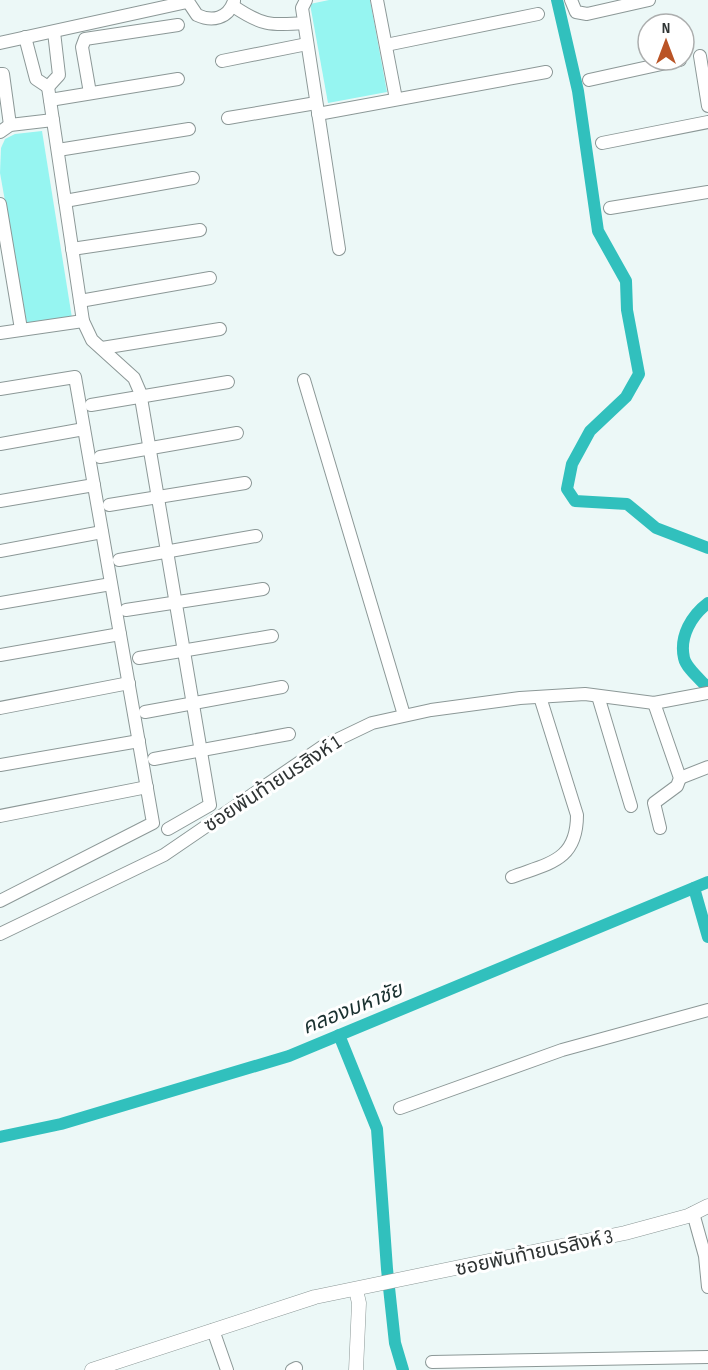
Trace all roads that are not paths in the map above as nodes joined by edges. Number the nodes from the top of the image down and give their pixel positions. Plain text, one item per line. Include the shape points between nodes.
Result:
1 (306, 0) edge
2 (377, 0) edge
3 (571, 0) edge
4 (649, 0) edge
5 (187, 1) edge
6 (234, 3) edge
7 (538, 14) dead end
8 (304, 24) junction
9 (178, 25) dead end
10 (54, 32) junction
11 (25, 38) junction
12 (0, 44) edge
13 (308, 44) junction
14 (386, 45) junction
15 (704, 55) edge
16 (222, 61) dead end
17 (636, 70) edge
18 (546, 72) dead end
19 (0, 74) edge
20 (178, 79) dead end
21 (589, 80) dead end
22 (48, 87) junction
23 (90, 93) junction
24 (396, 99) junction
25 (50, 100) junction
26 (708, 106) edge
27 (317, 108) junction
28 (228, 118) dead end
29 (53, 120) junction
30 (708, 122) edge
31 (5, 129) edge
32 (189, 129) dead end
33 (602, 143) dead end
34 (58, 150) junction
35 (193, 178) dead end
36 (708, 192) edge
37 (65, 201) junction
38 (0, 204) edge
39 (610, 208) dead end
40 (2, 229) edge
41 (200, 230) dead end
42 (72, 249) junction
43 (339, 249) dead end
44 (210, 278) dead end
45 (6, 279) edge
46 (80, 301) junction
47 (82, 321) junction
48 (21, 329) junction
49 (220, 329) dead end
50 (0, 333) edge
51 (102, 348) junction
52 (304, 380) dead end
53 (228, 382) dead end
54 (0, 389) edge
55 (141, 397) junction
56 (91, 405) dead end
57 (84, 429) junction
58 (237, 433) dead end
59 (0, 444) edge
60 (149, 448) junction
61 (100, 457) dead end
62 (245, 483) dead end
63 (94, 485) junction
64 (158, 497) junction
65 (0, 501) edge
66 (109, 505) dead end
67 (102, 532) junction
68 (256, 536) dead end
69 (0, 550) edge
70 (167, 551) junction
71 (119, 560) dead end
72 (111, 584) junction
73 (263, 589) dead end
74 (0, 603) edge
75 (176, 603) junction
76 (126, 610) dead end
77 (120, 634) junction
78 (272, 636) dead end
79 (184, 651) junction
80 (0, 655) edge
81 (139, 658) dead end
82 (129, 683) junction
83 (282, 687) dead end
84 (708, 693) edge
85 (598, 696) junction
86 (540, 697) junction
87 (654, 702) junction
88 (193, 703) junction
89 (0, 708) edge
90 (146, 712) dead end
91 (404, 715) junction
92 (289, 734) dead end
93 (139, 741) junction
94 (201, 751) junction
95 (154, 759) dead end
96 (0, 765) edge
97 (708, 767) edge
98 (680, 778) junction
99 (147, 787) junction
100 (631, 806) dead end
101 (0, 816) edge
102 (660, 828) dead end
103 (168, 829) dead end
104 (512, 877) dead end
105 (0, 901) edge
106 (0, 934) edge
107 (708, 1010) edge
108 (400, 1108) dead end
109 (708, 1206) edge
110 (693, 1213) junction
111 (708, 1287) edge
112 (356, 1290) junction
113 (213, 1330) junction
114 (708, 1357) edge
115 (432, 1362) dead end
116 (544, 1365) edge
117 (92, 1370) edge
118 (227, 1370) edge
119 (356, 1370) edge

1 - 8 street via 302,8
2 - 14 street
3 - 4 street via 576,12 587,14
5 - 6 street via 197,15 213,20 221,18
5 - 10 street
6 - 8 street via 258,23
7 - 14 street
8 - 13 street
9 - 23 street via 85,39 82,46
10 - 11 street
10 - 22 street via 59,75
11 - 12 street
11 - 22 street via 36,79
13 - 16 street
13 - 27 street
14 - 24 street
15 - 26 street
17 - 21 street
18 - 24 street
19 - 31 street
20 - 23 street
22 - 25 street
23 - 25 street
24 - 27 street
25 - 29 street
27 - 28 street
27 - 43 street
29 - 31 street
29 - 34 street
30 - 33 street
32 - 34 street
34 - 37 street
35 - 37 street
36 - 39 street
37 - 42 street
38 - 40 street
40 - 45 street
41 - 42 street
42 - 46 street
44 - 46 street
45 - 48 street
46 - 47 street
47 - 48 street
47 - 51 street via 92,340
48 - 50 street
49 - 51 street
51 - 55 street via 134,378
52 - 91 street
53 - 55 street
54 - 57 street via 75,377
55 - 56 street
55 - 60 street
57 - 59 street
57 - 63 street
58 - 60 street
60 - 61 street
60 - 64 street
62 - 64 street
63 - 65 street
63 - 67 street
64 - 66 street
64 - 70 street
67 - 69 street
67 - 72 street
68 - 70 street
70 - 71 street
70 - 75 street
72 - 74 street
72 - 77 street
73 - 75 street
75 - 76 street
75 - 79 street
77 - 80 street
77 - 82 street
78 - 79 street
79 - 81 street
79 - 88 street
82 - 89 street
82 - 93 street
83 - 88 street
84 - 87 street, ซอยพันท้ายนรสิงห์ 1
85 - 86 street, ซอยพันท้ายนรสิงห์ 1
85 - 87 street, ซอยพันท้ายนรสิงห์ 1
85 - 100 street
86 - 91 street, ซอยพันท้ายนรสิงห์ 1
86 - 104 street via 577,814 577,833 571,849 557,860
87 - 98 street
88 - 90 street
88 - 94 street
91 - 106 street, ซอยพันท้ายนรสิงห์ 1 via 372,723 322,747 164,855
92 - 94 street
93 - 96 street
93 - 99 street
94 - 95 street
94 - 103 street via 210,805
97 - 98 street
98 - 102 street via 677,786 654,803
99 - 101 street
99 - 105 street via 153,823
107 - 108 street via 562,1050
109 - 110 street, ซอยพันท้ายนรสิงห์ 3
110 - 111 street via 705,1256
110 - 112 street, ซอยพันท้ายนรสิงห์ 3 via 625,1233
112 - 113 street, ซอยพันท้ายนรสิงห์ 3 via 315,1297
112 - 119 street
113 - 117 street, ซอยพันท้ายนรสิงห์ 3
113 - 118 street
114 - 116 street
115 - 116 street

